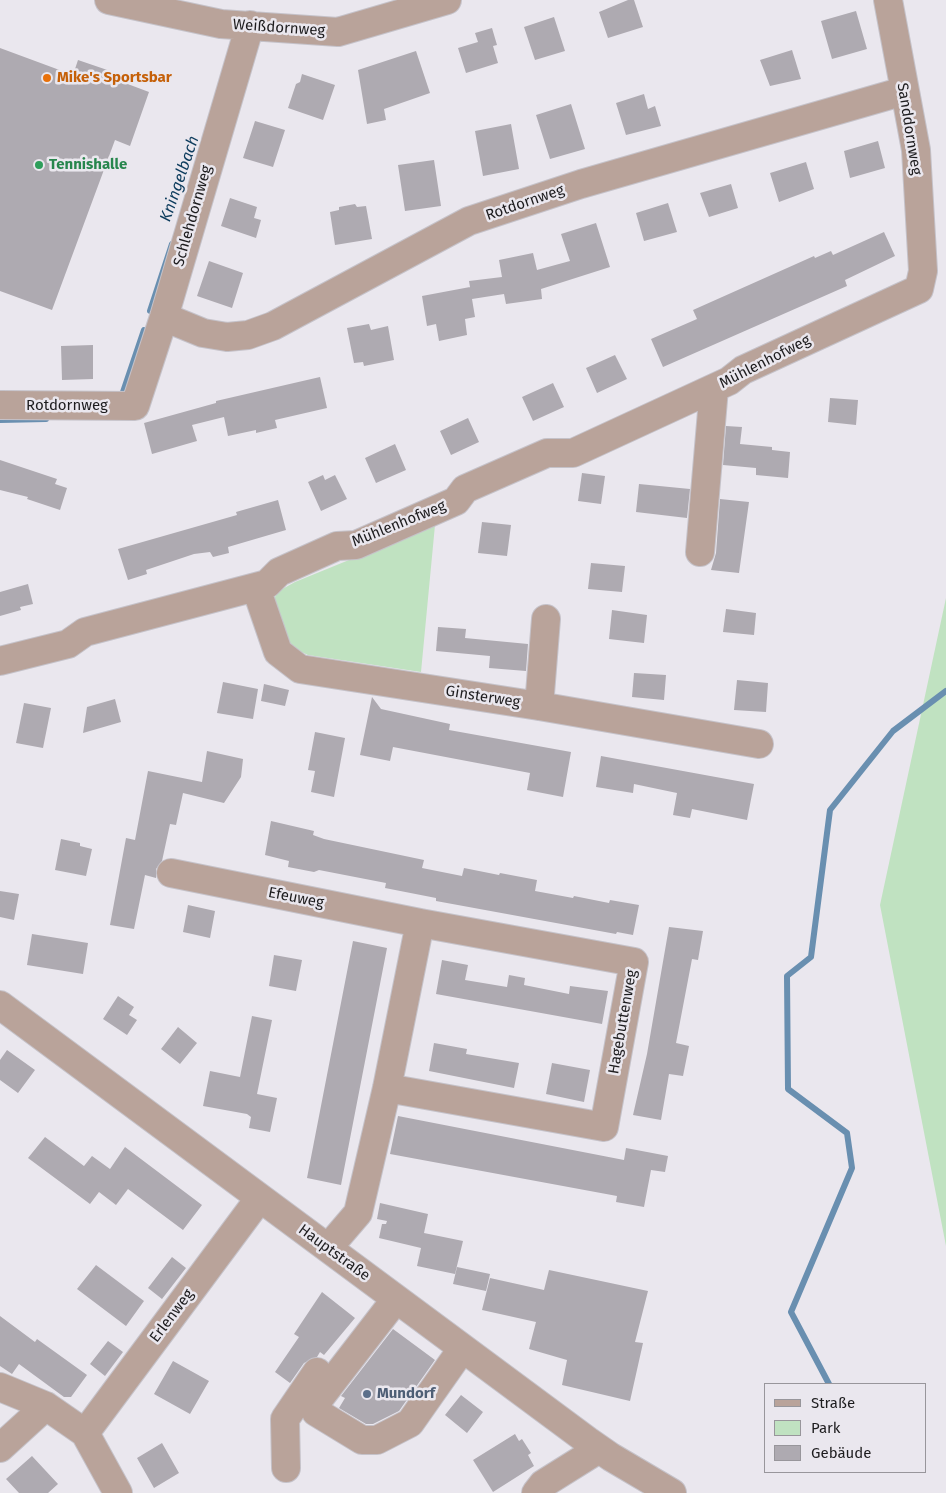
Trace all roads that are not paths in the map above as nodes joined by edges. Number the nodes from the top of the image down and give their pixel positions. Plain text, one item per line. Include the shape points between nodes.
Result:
1 (109, 0) edge
2 (447, 0) edge
3 (888, 0) edge
4 (250, 26) junction
5 (904, 91) junction
6 (919, 289) joint
7 (164, 316) junction
8 (714, 388) junction
9 (0, 406) edge
10 (134, 406) joint
11 (700, 552) dead end
12 (256, 588) junction
13 (546, 619) dead end
14 (0, 661) edge
15 (539, 706) junction
16 (759, 744) dead end
17 (171, 873) dead end
18 (420, 923) junction
19 (0, 1005) edge
20 (387, 1088) junction
21 (260, 1199) junction
22 (328, 1248) junction
23 (390, 1294) junction
24 (462, 1349) junction
25 (0, 1386) edge
26 (46, 1406) junction
27 (85, 1433) junction
28 (0, 1448) edge
29 (599, 1448) junction
30 (286, 1468) dead end
31 (118, 1493) edge
32 (536, 1493) edge
33 (672, 1493) edge

1 - 4 street, Weißdornweg via 221,24
2 - 4 street, Weißdornweg via 338,32
3 - 5 street, Sanddornweg
4 - 7 street, Schlehdornweg
5 - 6 street, Sanddornweg via 916,150 923,270
5 - 7 street, Rotdornweg via 581,184 469,221 273,326 248,335 226,337 203,333
6 - 8 street, Mühlenhofweg via 743,370
7 - 10 street, Schlehdornweg
8 - 11 street
8 - 12 street, Mühlenhofweg via 573,453 547,454 464,489 456,501 356,545 337,546 279,572 267,584
9 - 10 street, Rotdornweg
12 - 14 street, Mühlenhofweg via 85,632 68,644
12 - 15 street, Ginsterweg via 278,652 300,669
13 - 15 street
15 - 16 street, Ginsterweg
17 - 18 street, Efeuweg
18 - 20 street
18 - 20 street, Hagebuttenweg via 634,962 604,1127
19 - 21 street, Hauptstraße
20 - 22 street via 358,1213
21 - 22 street, Hauptstraße
21 - 27 street, Erlenweg
22 - 23 street, Hauptstraße
23 - 24 street, Hauptstraße
23 - 24 street via 315,1404 316,1412 362,1440 377,1440 410,1422
23 - 30 street via 332,1350 284,1419
24 - 29 street, Hauptstraße
25 - 26 street
26 - 27 street
26 - 28 street
27 - 31 street
29 - 32 street via 543,1484
29 - 33 street, Hauptstraße

